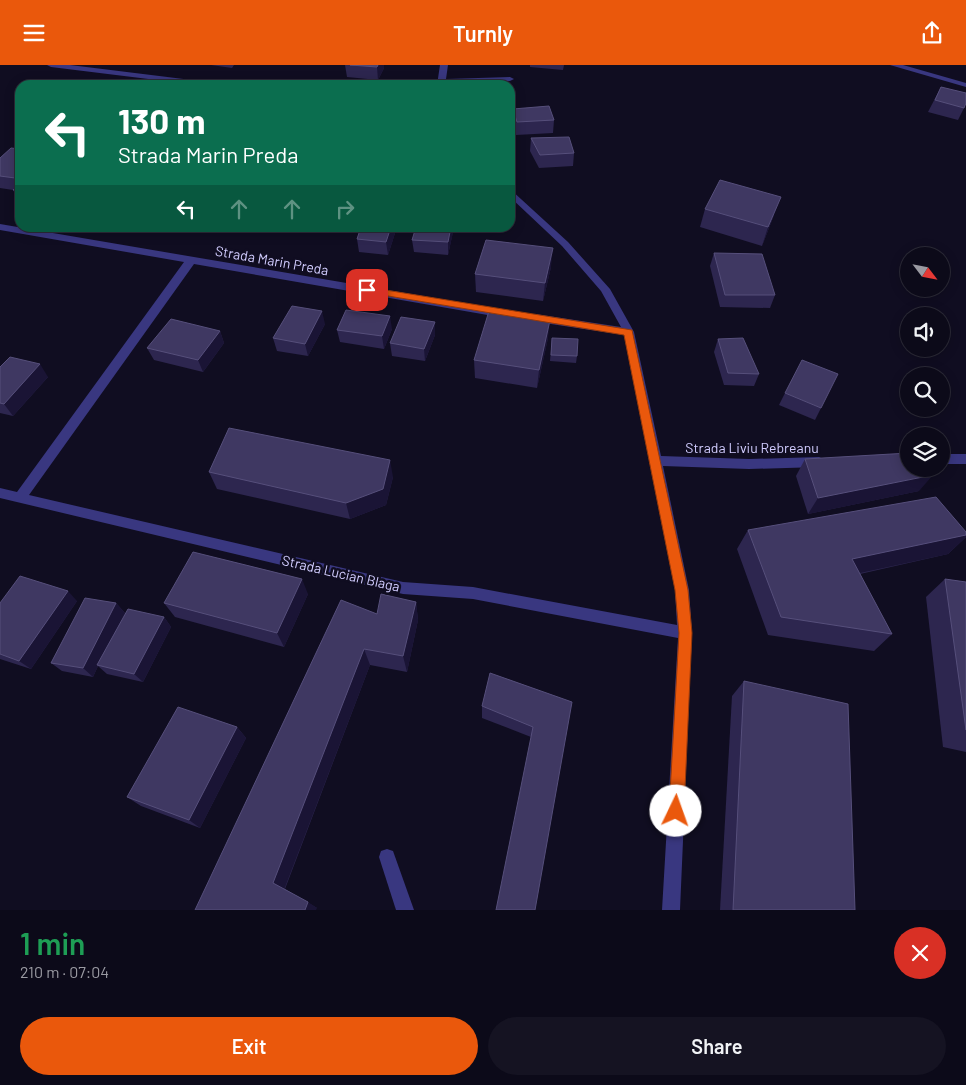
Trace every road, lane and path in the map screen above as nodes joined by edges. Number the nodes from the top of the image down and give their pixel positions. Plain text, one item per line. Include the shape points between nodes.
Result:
1 (51, 65) edge
2 (444, 65) edge
3 (894, 65) edge
4 (510, 79) dead end
5 (175, 80) edge
6 (442, 80) edge
7 (493, 80) edge
8 (966, 85) edge
9 (515, 197) edge
10 (0, 227) edge
11 (15, 230) edge
12 (29, 232) edge
13 (191, 260) junction
14 (629, 332) junction
15 (950, 459) edge
16 (966, 459) edge
17 (656, 461) junction
18 (829, 462) edge
19 (0, 493) edge
20 (20, 497) junction
21 (685, 633) junction
22 (387, 857) dead end
23 (405, 910) edge
24 (671, 910) edge

1 - 5 street
2 - 6 street
3 - 8 street
4 - 7 street
9 - 14 street via 565,244 605,289
10 - 11 street, Strada Marin Preda
12 - 13 street, Strada Marin Preda
13 - 14 street, Strada Marin Preda
13 - 20 street
14 - 17 street
15 - 16 street
17 - 18 street, Strada Liviu Rebreanu
17 - 21 street via 682,590
19 - 20 street, Strada Lucian Blaga
20 - 21 street, Strada Lucian Blaga via 403,588 473,593
21 - 24 street
22 - 23 street

